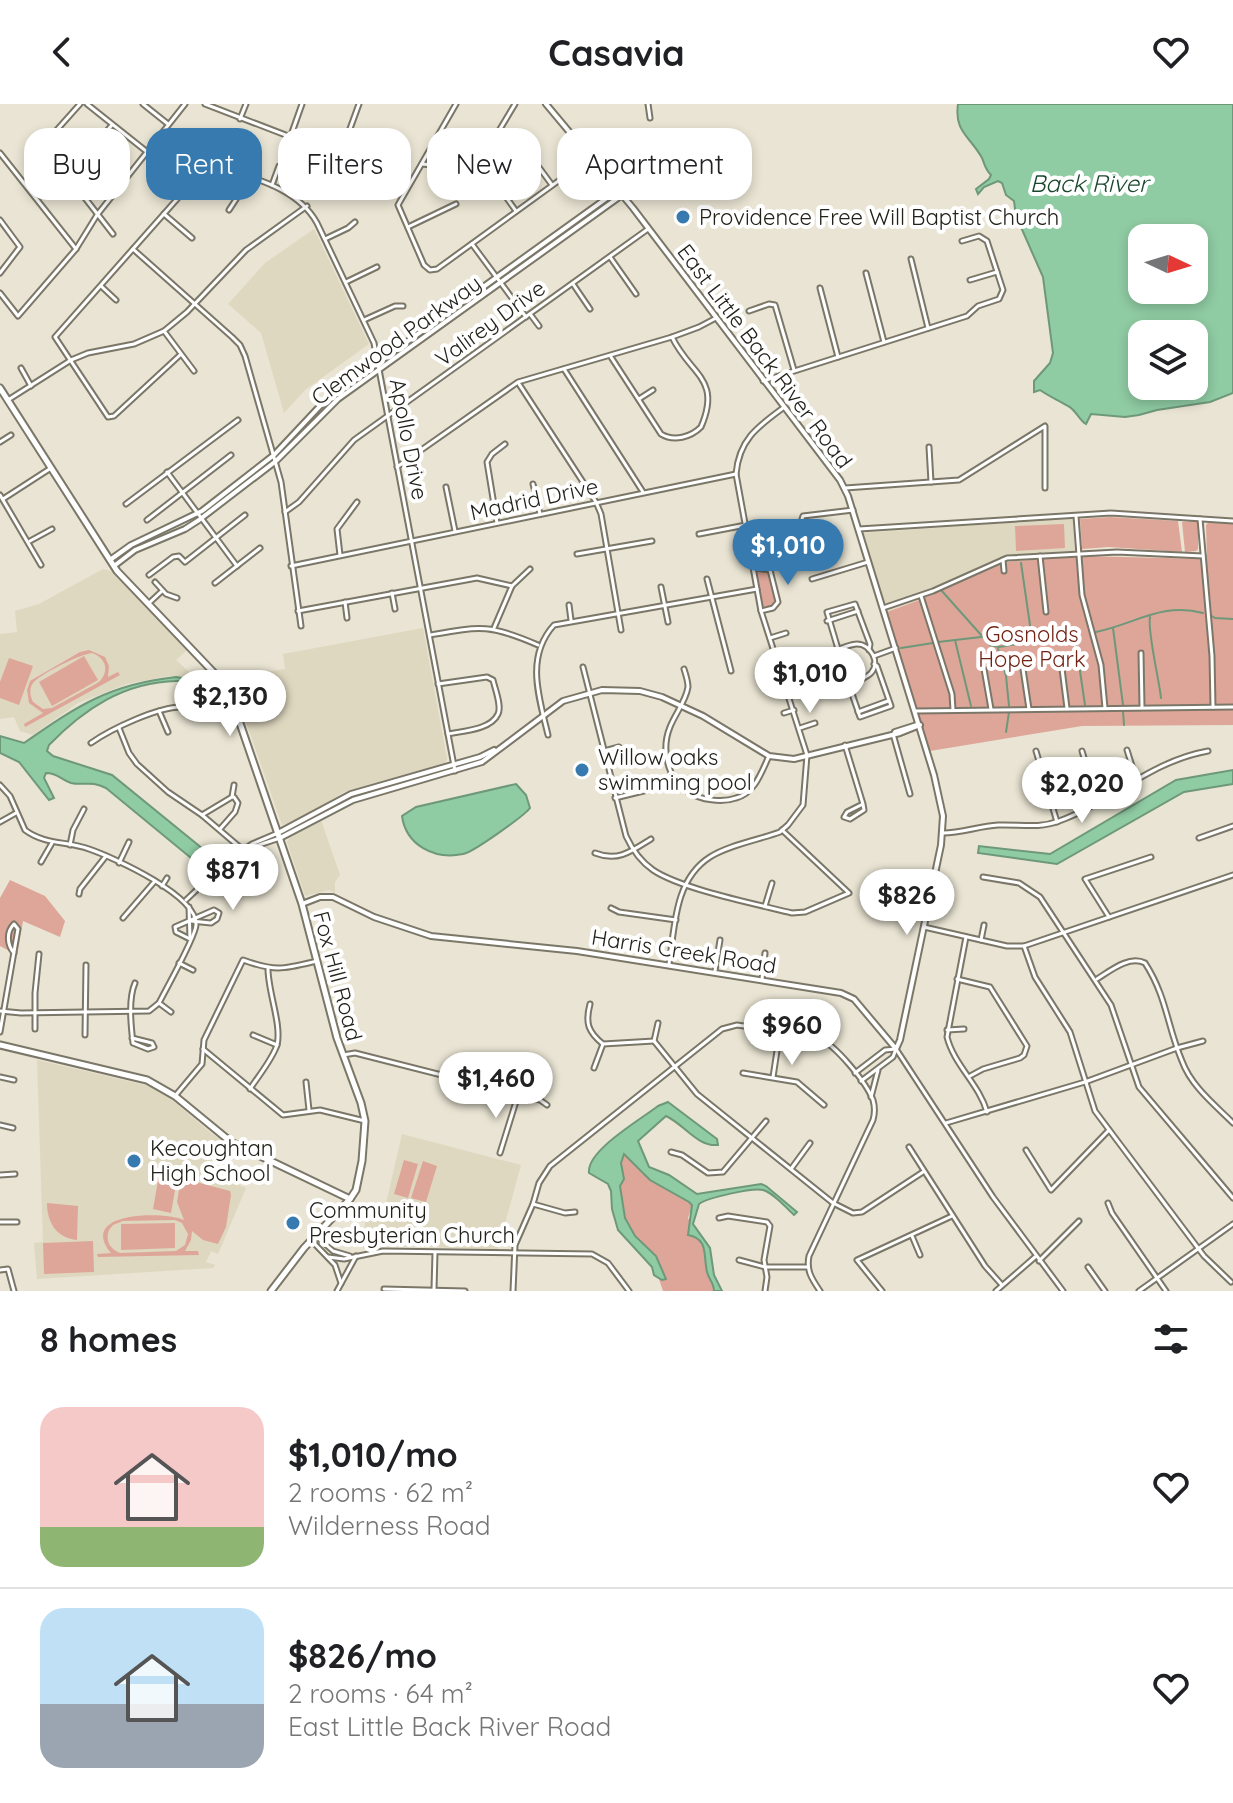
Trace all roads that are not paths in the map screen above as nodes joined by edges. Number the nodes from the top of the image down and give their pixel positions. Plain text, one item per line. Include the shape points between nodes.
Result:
1 (80, 104) edge
2 (87, 104) edge
3 (143, 104) edge
4 (185, 104) edge
5 (205, 104) edge
6 (246, 104) edge
7 (302, 104) edge
8 (359, 104) edge
9 (456, 104) edge
10 (515, 104) edge
11 (546, 104) edge
12 (648, 104) edge
13 (650, 118) dead end
14 (240, 119) junction
15 (168, 124) junction
16 (112, 125) junction
17 (60, 128) edge
18 (109, 128) edge
19 (165, 128) edge
20 (294, 128) edge
21 (350, 128) edge
22 (564, 128) edge
23 (278, 133) edge
24 (146, 152) joint
25 (0, 153) edge
26 (422, 164) junction
27 (278, 169) edge
28 (541, 170) edge
29 (557, 181) edge
30 (262, 182) edge
31 (552, 185) junction
32 (272, 186) junction
33 (85, 200) edge
34 (176, 200) edge
35 (236, 200) edge
36 (508, 200) edge
37 (604, 200) edge
38 (615, 200) edge
39 (626, 200) edge
40 (456, 204) dead end
41 (307, 206) junction
42 (229, 210) dead end
43 (516, 211) junction
44 (164, 214) junction
45 (97, 215) junction
46 (0, 220) edge
47 (355, 222) dead end
48 (407, 227) junction
49 (648, 229) junction
50 (113, 234) dead end
51 (192, 238) dead end
52 (325, 239) junction
53 (962, 241) dead end
54 (472, 244) junction
55 (76, 249) junction
56 (133, 249) junction
57 (610, 257) junction
58 (911, 259) dead end
59 (377, 267) dead end
60 (997, 272) junction
61 (0, 273) edge
62 (866, 273) dead end
63 (497, 278) junction
64 (970, 280) dead end
65 (346, 282) junction
66 (501, 283) junction
67 (573, 284) junction
68 (101, 286) junction
69 (820, 288) dead end
70 (0, 293) edge
71 (636, 294) dead end
72 (116, 300) dead end
73 (194, 304) junction
74 (403, 306) dead end
75 (590, 309) dead end
76 (749, 311) dead end
77 (528, 316) junction
78 (716, 318) junction
79 (364, 320) junction
80 (539, 326) dead end
81 (928, 328) junction
82 (164, 331) junction
83 (672, 337) junction
84 (884, 342) junction
85 (180, 355) junction
86 (611, 357) junction
87 (838, 357) junction
88 (71, 360) junction
89 (378, 363) junction
90 (21, 368) dead end
91 (564, 369) junction
92 (380, 370) junction
93 (794, 370) junction
94 (194, 371) dead end
95 (763, 381) junction
96 (518, 382) junction
97 (31, 386) junction
98 (0, 388) edge
99 (653, 390) dead end
100 (639, 399) junction
101 (8, 400) junction
102 (783, 408) junction
103 (388, 416) junction
104 (238, 420) dead end
105 (11, 435) dead end
106 (0, 442) edge
107 (505, 444) dead end
108 (929, 447) dead end
109 (231, 455) dead end
110 (274, 455) junction
111 (276, 461) junction
112 (397, 467) junction
113 (51, 468) junction
114 (167, 472) junction
115 (736, 474) junction
116 (931, 482) junction
117 (533, 484) dead end
118 (446, 487) dead end
119 (845, 488) junction
120 (1045, 488) dead end
121 (643, 492) junction
122 (183, 493) junction
123 (1, 497) edge
124 (357, 502) dead end
125 (596, 502) junction
126 (126, 504) dead end
127 (853, 510) junction
128 (285, 512) junction
129 (540, 514) junction
130 (245, 515) dead end
131 (200, 516) junction
132 (1076, 516) junction
133 (1200, 519) junction
134 (147, 520) dead end
135 (1233, 521) edge
136 (497, 523) junction
137 (746, 525) junction
138 (52, 529) dead end
139 (859, 529) junction
140 (455, 532) junction
141 (699, 534) dead end
142 (216, 537) junction
143 (30, 541) junction
144 (652, 541) dead end
145 (412, 542) junction
146 (811, 543) dead end
147 (260, 548) dead end
148 (607, 549) junction
149 (1078, 553) junction
150 (577, 554) dead end
151 (341, 556) junction
152 (1040, 556) junction
153 (1203, 556) junction
154 (1003, 560) junction
155 (868, 562) junction
156 (112, 563) junction
157 (41, 565) dead end
158 (237, 566) junction
159 (291, 566) junction
160 (755, 568) junction
161 (530, 569) dead end
162 (1004, 571) dead end
163 (149, 575) dead end
164 (707, 579) dead end
165 (812, 579) dead end
166 (155, 582) dead end
167 (215, 583) dead end
168 (512, 586) junction
169 (421, 587) junction
170 (661, 587) dead end
171 (757, 589) junction
172 (162, 591) junction
173 (392, 593) junction
174 (921, 596) junction
175 (711, 597) junction
176 (177, 598) dead end
177 (345, 602) junction
178 (148, 604) junction
179 (664, 604) junction
180 (569, 605) dead end
181 (883, 608) junction
182 (395, 609) dead end
183 (298, 611) junction
184 (761, 611) junction
185 (858, 611) junction
186 (618, 612) junction
187 (1046, 612) dead end
188 (347, 618) dead end
189 (571, 620) junction
190 (827, 621) junction
191 (668, 622) dead end
192 (301, 626) dead end
193 (494, 628) junction
194 (621, 630) dead end
195 (786, 633) dead end
196 (430, 635) junction
197 (770, 638) junction
198 (539, 645) junction
199 (896, 648) junction
200 (869, 650) junction
201 (1141, 653) dead end
202 (874, 656) junction
203 (1061, 661) dead end
204 (874, 664) junction
205 (583, 667) dead end
206 (684, 669) dead end
207 (984, 669) dead end
208 (1023, 669) dead end
209 (731, 671) dead end
210 (801, 677) dead end
211 (785, 683) junction
212 (438, 684) junction
213 (589, 693) junction
214 (680, 705) junction
215 (1142, 707) junction
216 (1213, 707) junction
217 (1233, 707) edge
218 (1067, 708) junction
219 (1105, 708) junction
220 (991, 709) junction
221 (1029, 709) junction
222 (794, 710) junction
223 (953, 710) junction
224 (159, 711) junction
225 (916, 711) junction
226 (784, 713) dead end
227 (543, 715) junction
228 (240, 721) junction
229 (815, 723) dead end
230 (920, 725) junction
231 (119, 728) junction
232 (800, 728) junction
233 (168, 732) dead end
234 (448, 734) junction
235 (893, 734) junction
236 (548, 735) dead end
237 (91, 743) dead end
238 (845, 745) junction
239 (619, 747) dead end
240 (1127, 750) dead end
241 (604, 751) junction
242 (1036, 751) dead end
243 (1082, 751) dead end
244 (1208, 751) dead end
245 (807, 755) junction
246 (769, 756) junction
247 (454, 768) junction
248 (1136, 779) junction
249 (676, 783) junction
250 (0, 785) edge
251 (234, 785) dead end
252 (910, 794) dead end
253 (232, 797) junction
254 (615, 798) junction
255 (1097, 801) junction
256 (863, 804) junction
257 (84, 809) dead end
258 (16, 813) junction
259 (202, 815) junction
260 (0, 822) edge
261 (1057, 822) junction
262 (1233, 826) edge
263 (220, 830) junction
264 (782, 830) junction
265 (943, 833) junction
266 (279, 835) junction
267 (1199, 838) dead end
268 (651, 839) dead end
269 (129, 842) dead end
270 (52, 843) junction
271 (70, 845) junction
272 (243, 850) junction
273 (633, 851) junction
274 (595, 853) dead end
275 (106, 856) junction
276 (1151, 857) dead end
277 (41, 862) dead end
278 (119, 863) junction
279 (1233, 875) edge
280 (983, 877) dead end
281 (167, 878) dead end
282 (155, 881) junction
283 (772, 883) dead end
284 (685, 884) junction
285 (162, 886) junction
286 (79, 894) dead end
287 (183, 900) junction
288 (302, 904) junction
289 (765, 906) junction
290 (611, 908) dead end
291 (1109, 917) junction
292 (123, 918) dead end
293 (676, 920) junction
294 (194, 921) junction
295 (984, 925) dead end
296 (924, 927) junction
297 (1065, 932) junction
298 (966, 937) junction
299 (190, 939) junction
300 (720, 940) dead end
301 (981, 940) junction
302 (1024, 946) junction
303 (14, 953) junction
304 (765, 953) dead end
305 (39, 954) dead end
306 (317, 961) junction
307 (179, 963) junction
308 (669, 964) junction
309 (86, 965) dead end
310 (268, 969) junction
311 (193, 970) dead end
312 (715, 971) junction
313 (762, 979) junction
314 (957, 979) junction
315 (1096, 979) junction
316 (135, 983) dead end
317 (159, 1003) junction
318 (590, 1004) dead end
319 (3, 1011) edge
320 (132, 1012) junction
321 (171, 1012) dead end
322 (35, 1013) junction
323 (85, 1013) junction
324 (658, 1023) dead end
325 (35, 1029) dead end
326 (964, 1029) dead end
327 (947, 1030) junction
328 (780, 1031) junction
329 (0, 1032) edge
330 (85, 1035) dead end
331 (253, 1035) dead end
332 (132, 1038) junction
333 (654, 1041) junction
334 (1203, 1041) dead end
335 (603, 1044) junction
336 (0, 1045) edge
337 (277, 1045) junction
338 (1177, 1048) junction
339 (203, 1049) junction
340 (896, 1049) junction
341 (343, 1055) junction
342 (471, 1065) dead end
343 (1131, 1066) junction
344 (674, 1067) junction
345 (880, 1067) junction
346 (594, 1068) dead end
347 (743, 1073) dead end
348 (854, 1074) junction
349 (0, 1077) edge
350 (773, 1077) junction
351 (969, 1077) junction
352 (14, 1080) dead end
353 (467, 1081) junction
354 (860, 1081) junction
355 (306, 1082) dead end
356 (1085, 1082) junction
357 (250, 1089) junction
358 (518, 1095) junction
359 (175, 1096) junction
360 (871, 1097) junction
361 (547, 1105) dead end
362 (824, 1105) dead end
363 (309, 1110) junction
364 (987, 1112) junction
365 (365, 1121) junction
366 (766, 1121) dead end
367 (946, 1123) junction
368 (1233, 1123) edge
369 (0, 1125) edge
370 (13, 1128) dead end
371 (1109, 1130) junction
372 (752, 1140) junction
373 (810, 1143) dead end
374 (909, 1147) dead end
375 (1026, 1150) dead end
376 (671, 1152) dead end
377 (500, 1153) dead end
378 (790, 1170) junction
379 (923, 1172) junction
380 (15, 1174) dead end
381 (0, 1175) edge
382 (1233, 1198) edge
383 (350, 1199) junction
384 (833, 1203) junction
385 (1108, 1203) dead end
386 (533, 1204) junction
387 (575, 1212) dead end
388 (952, 1216) junction
389 (719, 1218) dead end
390 (1079, 1221) dead end
391 (0, 1222) edge
392 (17, 1222) dead end
393 (1233, 1224) edge
394 (912, 1236) junction
395 (313, 1238) junction
396 (1199, 1250) junction
397 (435, 1253) junction
398 (514, 1253) junction
399 (920, 1255) dead end
400 (350, 1256) junction
401 (356, 1256) junction
402 (328, 1257) junction
403 (1035, 1257) junction
404 (739, 1260) dead end
405 (1039, 1261) junction
406 (765, 1267) junction
407 (807, 1267) junction
408 (1088, 1267) dead end
409 (0, 1270) edge
410 (1158, 1278) junction
411 (1231, 1282) edge
412 (341, 1283) junction
413 (1002, 1285) junction
414 (384, 1289) dead end
415 (14, 1291) edge
416 (271, 1291) edge
417 (337, 1291) edge
418 (434, 1291) edge
419 (465, 1291) edge
420 (513, 1291) edge
421 (629, 1291) edge
422 (765, 1291) edge
423 (820, 1291) edge
424 (882, 1291) edge
425 (996, 1291) edge
426 (1063, 1291) edge
427 (1105, 1291) edge
428 (1139, 1291) edge
429 (1166, 1291) edge

1 - 17 street
2 - 16 street
3 - 15 street
4 - 15 street
5 - 14 street
6 - 14 street
7 - 20 street
8 - 21 street
9 - 26 street
10 - 26 street via 491,144
11 - 22 street, East Little Back River Road
12 - 13 street
14 - 23 street
15 - 19 street
16 - 18 street
16 - 24 street
24 - 45 street
25 - 55 street
26 - 48 street via 399,201
27 - 32 street
28 - 31 street
29 - 31 street
30 - 32 street
31 - 43 street
32 - 41 street
33 - 45 street
34 - 44 street
35 - 42 street
36 - 43 street
37 - 63 street, Clemwood Parkway
38 - 66 street, Clemwood Parkway
39 - 49 street, East Little Back River Road
40 - 48 street
41 - 52 street, Apollo Drive
41 - 73 street via 246,250
43 - 54 street
44 - 51 street
44 - 56 street
45 - 50 street
45 - 55 street
46 - 61 street via 20,247
47 - 52 street
48 - 54 street via 430,270
49 - 57 street, Valirey Drive
49 - 78 street, East Little Back River Road
52 - 65 street, Apollo Drive
53 - 60 street via 984,237
54 - 63 street
55 - 70 street via 18,316
56 - 68 street
56 - 73 street
57 - 67 street, Valirey Drive
57 - 71 street
58 - 81 street
59 - 65 street
60 - 64 street
60 - 81 street via 1003,290 999,299
62 - 84 street
63 - 66 street
63 - 89 street, Clemwood Parkway
65 - 79 street, Apollo Drive
66 - 77 street
66 - 92 street, Clemwood Parkway
67 - 75 street
67 - 77 street, Valirey Drive
68 - 72 street
68 - 88 street via 55,337
69 - 87 street
73 - 82 street
73 - 110 street via 240,345
74 - 79 street
76 - 93 street via 775,305
77 - 80 street
77 - 103 street, Valirey Drive
78 - 83 street
78 - 95 street, East Little Back River Road
79 - 89 street, Apollo Drive
81 - 84 street
82 - 85 street
82 - 88 street
83 - 86 street
83 - 100 street via 708,390 701,427 686,436 666,437
84 - 87 street
85 - 88 street via 111,417
85 - 94 street
86 - 91 street
86 - 100 street
87 - 93 street
88 - 97 street
89 - 92 street, Apollo Drive
89 - 110 street, Clemwood Parkway via 320,406
90 - 97 street
91 - 96 street
91 - 121 street
92 - 103 street, Apollo Drive
92 - 111 street, Clemwood Parkway via 330,405
93 - 95 street
95 - 102 street, East Little Back River Road
96 - 112 street
96 - 125 street
97 - 101 street
98 - 101 main road, Fox Hill Road
99 - 100 street
101 - 113 main road, Fox Hill Road
102 - 115 street via 750,433
102 - 119 street, East Little Back River Road
103 - 112 street, Apollo Drive
103 - 128 street, Valirey Drive via 354,440
104 - 114 street
105 - 106 street
107 - 136 street via 487,462
108 - 116 street
109 - 122 street
110 - 111 street
110 - 131 street, Clemwood Parkway
111 - 128 street
111 - 131 street, Clemwood Parkway
112 - 145 street, Apollo Drive
113 - 123 street
113 - 156 main road, Fox Hill Road
114 - 122 street
114 - 126 street
115 - 121 street, Madrid Drive
115 - 137 street
116 - 119 street
116 - 120 street via 959,480 1045,426
117 - 129 street
118 - 140 street
119 - 127 street, East Little Back River Road
121 - 125 street, Madrid Drive
122 - 131 street
122 - 134 street
123 - 143 street
124 - 151 street via 337,529
125 - 129 street, Madrid Drive
125 - 148 street
127 - 139 street, East Little Back River Road
127 - 146 street via 803,516
128 - 159 street
129 - 136 street, Madrid Drive
130 - 142 street
131 - 142 street
131 - 156 street, Clemwood Parkway via 131,545
132 - 133 street
132 - 139 street
132 - 149 street
133 - 135 street
133 - 153 street
136 - 140 street, Madrid Drive
137 - 141 street
137 - 160 street
138 - 143 street
139 - 155 street, East Little Back River Road
140 - 145 street, Madrid Drive
142 - 158 street
142 - 163 street via 185,562 176,555
143 - 157 street
144 - 148 street
145 - 151 street, Madrid Drive
145 - 169 street, Apollo Drive
147 - 158 street
148 - 150 street
148 - 186 street
149 - 152 street
149 - 153 street
149 - 219 street
151 - 159 street, Madrid Drive
152 - 154 street
152 - 187 street
153 - 216 street
154 - 162 street
154 - 174 street
155 - 165 street
155 - 181 street, East Little Back River Road
156 - 178 main road, Fox Hill Road
158 - 167 street
159 - 183 street
160 - 171 street
160 - 184 street via 770,570 778,602
161 - 168 street
164 - 175 street
166 - 172 street
168 - 169 street via 477,578
168 - 193 street
169 - 173 street
169 - 196 street, Apollo Drive
170 - 179 street
171 - 175 street
171 - 184 street
172 - 176 street
172 - 178 street
173 - 177 street
173 - 182 street
174 - 181 street
174 - 223 street
175 - 179 street
175 - 209 street
177 - 183 street
177 - 188 street
178 - 228 main road, Fox Hill Road via 222,682
179 - 186 street
179 - 191 street
180 - 189 street
181 - 199 street, East Little Back River Road
183 - 192 street
184 - 197 street
185 - 190 street
185 - 190 street via 854,603 827,612
185 - 200 street
186 - 189 street
186 - 194 street
189 - 198 street via 554,625
190 - 200 street via 838,649 859,644
193 - 196 street
193 - 198 street
195 - 197 street
196 - 212 street, Apollo Drive
197 - 211 street
198 - 227 street via 535,667
199 - 202 street
199 - 225 street, East Little Back River Road
200 - 202 street
201 - 215 street
202 - 204 street
203 - 218 street
204 - 204 street via 870,674 850,686 862,718 890,708
205 - 213 street
206 - 214 street via 688,686
207 - 220 street
208 - 221 street
210 - 211 street
211 - 222 street
212 - 234 street, Apollo Drive
212 - 234 street via 487,677 495,685 496,716 480,727
213 - 214 street via 640,691
213 - 227 street via 563,701
213 - 241 street
214 - 246 street
214 - 249 street via 666,743
215 - 216 street
215 - 219 street
216 - 217 street
218 - 219 street
218 - 221 street
220 - 221 street
220 - 223 street
222 - 226 street
222 - 232 street
223 - 225 street
224 - 228 street via 187,707
224 - 231 street
224 - 233 street
225 - 230 street, East Little Back River Road
227 - 236 street
227 - 247 street via 497,750
228 - 266 main road, Fox Hill Road
229 - 232 street
230 - 235 street
230 - 265 street, East Little Back River Road via 942,807
231 - 237 street
231 - 259 street via 137,764
232 - 245 street
234 - 247 street, Apollo Drive
235 - 238 street
235 - 252 street
238 - 245 street
238 - 256 street
239 - 241 street
240 - 248 street
241 - 254 street
242 - 261 street
243 - 255 street
244 - 248 street via 1172,760
245 - 246 street
245 - 264 street via 803,805
246 - 249 street via 755,784 735,799 711,800
247 - 266 street via 351,794
248 - 255 street
249 - 254 street
250 - 258 street
251 - 253 street
253 - 259 street
253 - 263 street via 237,809
254 - 273 street
255 - 261 street
256 - 256 street via 861,814 844,817 847,812
257 - 271 street
258 - 260 street
258 - 270 street via 25,830
259 - 263 street
261 - 265 street
262 - 267 street
263 - 272 street
264 - 284 street via 711,857
264 - 289 street via 849,893 805,912
265 - 296 street, East Little Back River Road
266 - 272 street
266 - 288 main road, Fox Hill Road
268 - 273 street
269 - 278 street
270 - 271 street
270 - 277 street
271 - 275 street
272 - 287 street
273 - 274 street via 611,858
273 - 284 street via 650,868
275 - 278 street
275 - 286 street
276 - 291 street via 1085,879
278 - 282 street
279 - 291 street
280 - 297 street via 1034,891
281 - 285 street
282 - 285 street
282 - 292 street
283 - 289 street
284 - 289 street
284 - 293 street
285 - 287 street
287 - 294 street
288 - 306 main road, Fox Hill Road
288 - 308 street, Harris Creek Road via 331,896 375,918 431,936
290 - 293 street
291 - 297 street
293 - 308 street
294 - 294 street via 213,923 219,913 214,910
294 - 299 street
294 - 299 street via 175,929
295 - 301 street
296 - 298 street
296 - 340 street, East Little Back River Road
297 - 302 street
297 - 315 street
298 - 301 street
298 - 314 street
299 - 307 street
300 - 312 street
301 - 302 street
302 - 356 street via 1035,977 1070,1032
303 - 303 street via 18,929 14,924 9,939
303 - 319 street
304 - 313 street
305 - 322 street
306 - 310 street
306 - 341 main road, Fox Hill Road
307 - 311 street
307 - 317 street
308 - 312 street, Harris Creek Road
309 - 323 street
310 - 337 street
310 - 339 street via 243,960
312 - 313 street, Harris Creek Road
313 - 340 street, Harris Creek Road via 847,995
314 - 327 street
314 - 351 street via 990,987 1027,1046 1020,1058
315 - 338 street via 1132,960 1142,961 1164,999
315 - 343 street via 1115,1013
316 - 320 street
317 - 320 street via 149,1011
317 - 321 street
318 - 335 street via 589,1030
319 - 322 street
319 - 329 street
320 - 323 street
320 - 332 street
322 - 323 street
322 - 325 street
323 - 330 street
324 - 333 street
326 - 327 street
327 - 351 street
328 - 344 street via 730,1026
328 - 348 street via 829,1042
328 - 350 street
331 - 337 street
332 - 332 street via 137,1046 154,1047 151,1042
333 - 335 street
333 - 344 street
334 - 338 street
335 - 346 street
336 - 359 main road via 147,1080
337 - 357 street
338 - 343 street
338 - 368 street via 1188,1075
339 - 357 street
339 - 359 street via 202,1064
340 - 345 street, East Little Back River Road
340 - 348 street via 885,1050
340 - 367 street, Harris Creek Road
341 - 353 street via 355,1053
341 - 365 main road, Fox Hill Road
342 - 353 street
343 - 356 street
343 - 382 street via 1142,1092
344 - 372 street
344 - 386 street via 550,1166
345 - 354 street, East Little Back River Road
345 - 360 street, East Little Back River Road
347 - 350 street
348 - 354 street
349 - 352 street
350 - 362 street via 803,1086
351 - 364 street
353 - 358 street
354 - 360 street
355 - 363 street
356 - 364 street
356 - 371 street via 1095,1111
357 - 363 street via 283,1115
358 - 361 street
358 - 377 street
359 - 383 main road via 231,1142
360 - 384 street, East Little Back River Road via 873,1120
363 - 365 street
364 - 367 street
365 - 383 main road, Fox Hill Road via 359,1179
366 - 372 street
367 - 403 street, Harris Creek Road
369 - 370 street
371 - 375 street via 1051,1190
371 - 396 street
372 - 376 street via 729,1167 715,1174
372 - 378 street
373 - 378 street
374 - 379 street
378 - 384 street
379 - 384 street via 862,1212
379 - 388 street
380 - 381 street
383 - 395 main road, Fox Hill Road
384 - 407 street, East Little Back River Road
385 - 410 street
386 - 387 street
386 - 398 street
388 - 394 street
388 - 413 street
389 - 406 street via 767,1222 771,1229
390 - 405 street
391 - 392 street
393 - 396 street
394 - 399 street
394 - 424 street via 857,1260
395 - 400 street
395 - 402 street
395 - 416 main road, Fox Hill Road
396 - 410 street
396 - 411 street
397 - 398 street
397 - 401 street via 378,1251
397 - 418 street
398 - 420 street
398 - 421 street via 599,1255
400 - 401 street
400 - 402 street
401 - 412 street
402 - 412 street
403 - 405 street, Harris Creek Road
403 - 413 street
404 - 406 street
405 - 426 street, Harris Creek Road
406 - 407 street
406 - 422 street
407 - 423 street
408 - 427 street
409 - 415 street via 8,1269
410 - 428 street
410 - 429 street
412 - 417 street
413 - 425 street
414 - 418 street
418 - 419 street

